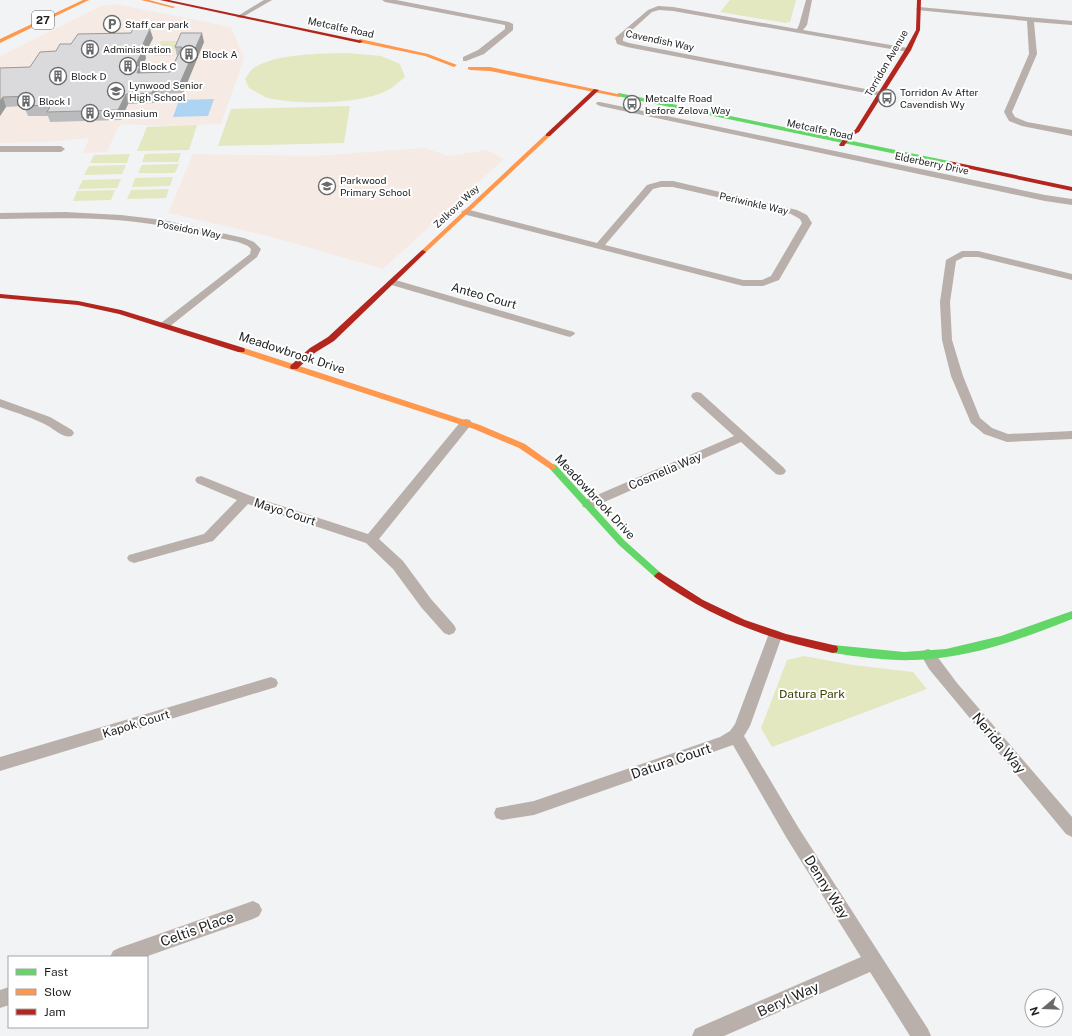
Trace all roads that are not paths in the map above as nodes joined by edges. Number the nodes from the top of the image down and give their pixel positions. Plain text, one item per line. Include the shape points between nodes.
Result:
1 (69, 0) edge
2 (87, 0) edge
3 (143, 0) edge
4 (162, 0) edge
5 (269, 0) edge
6 (385, 0) edge
7 (809, 0) edge
8 (919, 4) edge
9 (239, 17) junction
10 (1030, 19) junction
11 (1072, 23) edge
12 (799, 31) junction
13 (0, 32) edge
14 (0, 40) edge
15 (908, 50) junction
16 (481, 52) junction
17 (460, 61) junction
18 (474, 65) junction
19 (594, 92) junction
20 (881, 94) junction
21 (600, 104) dead end
22 (857, 131) junction
23 (1072, 133) edge
24 (797, 134) junction
25 (843, 143) junction
26 (788, 144) junction
27 (854, 146) junction
28 (0, 149) edge
29 (61, 149) dead end
30 (1072, 189) edge
31 (1072, 193) edge
32 (1072, 202) edge
33 (466, 212) junction
34 (0, 216) edge
35 (600, 245) junction
36 (1072, 276) edge
37 (392, 282) junction
38 (0, 296) edge
39 (165, 324) junction
40 (570, 334) dead end
41 (331, 338) junction
42 (294, 367) junction
43 (304, 370) junction
44 (697, 396) dead end
45 (0, 403) edge
46 (466, 423) junction
47 (68, 433) dead end
48 (1072, 435) edge
49 (743, 437) junction
50 (780, 471) dead end
51 (201, 480) dead end
52 (246, 499) junction
53 (588, 504) junction
54 (371, 540) junction
55 (134, 558) dead end
56 (1072, 616) edge
57 (449, 629) dead end
58 (775, 636) junction
59 (928, 655) junction
60 (271, 683) dead end
61 (736, 736) junction
62 (0, 764) edge
63 (502, 812) dead end
64 (1072, 829) edge
65 (252, 910) dead end
66 (122, 956) edge
67 (874, 961) junction
68 (702, 1036) edge
69 (921, 1036) edge

1 - 13 street, 27
2 - 14 street, 27
3 - 9 street, Metcalfe Road
4 - 9 street, Metcalfe Road
5 - 9 street
6 - 16 street via 509,24 509,30
7 - 12 street
8 - 10 street
8 - 15 street, Torridon Avenue via 918,30
9 - 17 street, Metcalfe Road
10 - 11 street
10 - 23 street via 1033,54 1008,112 1012,119 1025,124
12 - 15 street, Cavendish Way
12 - 20 street, Cavendish Way via 673,8 658,8 650,11 619,38 620,42 627,45
15 - 20 street, Torridon Avenue
16 - 17 street
16 - 18 street
17 - 18 street, Metcalfe Road
17 - 18 street, Metcalfe Road via 460,68
18 - 19 street, Metcalfe Road
19 - 24 street, Metcalfe Road
19 - 33 street, Zelkova Way
20 - 22 street, Torridon Avenue
21 - 26 street, Elderberry Drive
22 - 25 street, Torridon Avenue via 849,135
22 - 27 street, Torridon Avenue via 859,138
24 - 25 street, Metcalfe Road
24 - 26 street
25 - 27 street, Metcalfe Road
26 - 32 street, Elderberry Drive
27 - 30 street, Metcalfe Road
27 - 31 street, Metcalfe Road
28 - 29 street
33 - 35 street, Periwinkle Way
33 - 37 street, Zelkova Way
34 - 39 street, Poseidon Way via 65,215 163,223 241,240 256,249 254,255
35 - 35 street, Periwinkle Way via 743,283 763,283 775,278 808,224 804,217 794,212 673,184 661,184 650,187
36 - 48 street via 978,254 962,254 952,260 945,302 947,340 957,376 976,420 984,429 1007,438
37 - 40 street, Anteo Court
37 - 41 street, Zelkova Way
38 - 39 street, Meadowbrook Drive via 78,303
39 - 42 street, Meadowbrook Drive
41 - 42 street, Zelkova Way
41 - 43 street, Zelkova Way
42 - 43 street, Meadowbrook Drive
43 - 46 street, Meadowbrook Drive
44 - 49 street
45 - 47 street via 46,420
46 - 53 street, Meadowbrook Drive via 530,450 552,466
46 - 54 street
49 - 50 street
49 - 53 street, Cosmelia Way
51 - 52 street, Mayo Court
52 - 54 street, Mayo Court
52 - 55 street via 208,538
53 - 58 street, Meadowbrook Drive via 625,547 655,574 694,601
54 - 57 street, Mayo Court via 398,564 426,603
56 - 59 street, Meadowbrook Drive via 1019,635
58 - 59 street, Meadowbrook Drive via 829,649 878,654
58 - 61 street
59 - 64 street, Nerida Way
60 - 62 street, Kapok Court
61 - 63 street, Datura Court via 534,808
61 - 67 street, Denny Way via 792,832
65 - 66 street, Celtis Place
67 - 68 street, Beryl Way
67 - 69 street, Denny Way

